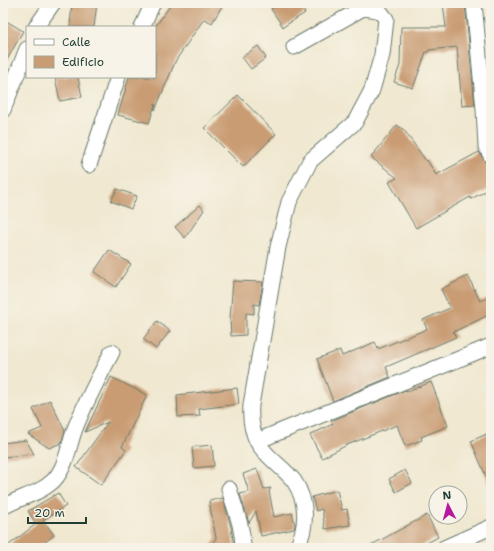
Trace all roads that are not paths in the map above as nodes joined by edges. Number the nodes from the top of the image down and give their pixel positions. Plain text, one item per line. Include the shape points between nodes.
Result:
1 (53, 3) edge
2 (153, 3) edge
3 (474, 3) edge
4 (37, 26) edge
5 (142, 26) edge
6 (294, 47) dead end
7 (26, 52) edge
8 (118, 78) edge
9 (3, 110) edge
10 (489, 148) edge
11 (89, 165) dead end
12 (491, 346) edge
13 (112, 352) dead end
14 (257, 441) junction
15 (229, 489) dead end
16 (3, 507) edge
17 (491, 527) edge
18 (243, 548) edge
19 (297, 548) edge
20 (444, 548) edge

1 - 4 street
2 - 5 street
3 - 10 street
6 - 14 street via 363,8 379,10 386,19 382,54 372,90 359,116 310,161 289,202 278,247 251,404 250,417
7 - 9 street
8 - 11 street
12 - 14 street
13 - 16 street via 75,427 64,463 54,479 39,491
14 - 19 street via 264,452 293,481 300,493 305,522
15 - 18 street via 240,522
17 - 20 street

